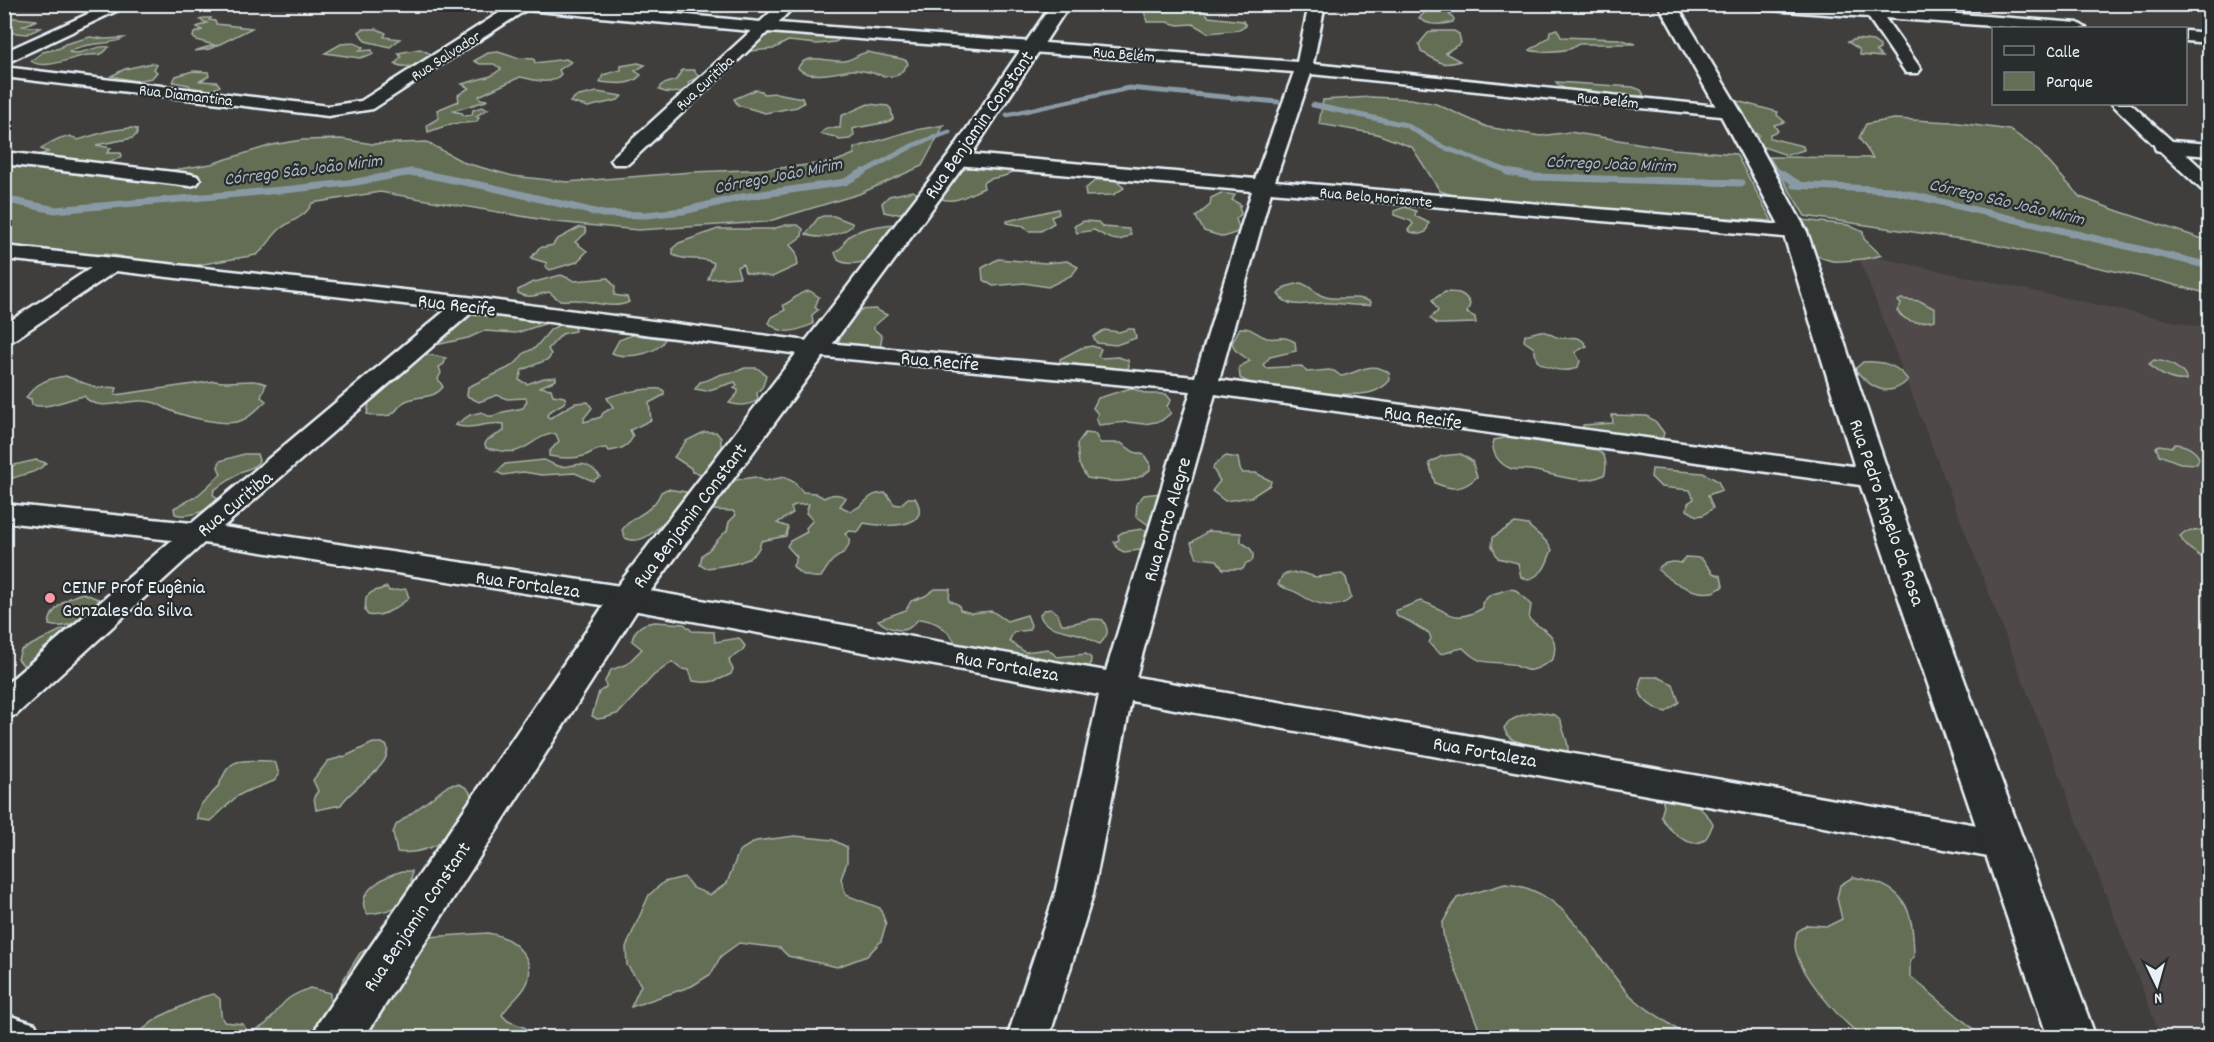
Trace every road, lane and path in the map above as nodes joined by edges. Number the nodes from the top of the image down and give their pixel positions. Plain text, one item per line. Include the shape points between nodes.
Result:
1 (124, 4) edge
2 (516, 4) edge
3 (789, 4) edge
4 (1061, 4) edge
5 (1317, 4) edge
6 (1667, 4) edge
7 (1757, 4) edge
8 (523, 5) edge
9 (2030, 12) dead end
10 (1873, 13) junction
11 (763, 27) junction
12 (2044, 27) edge
13 (2187, 36) edge
14 (2210, 38) edge
15 (1033, 46) junction
16 (4, 59) edge
17 (1304, 68) junction
18 (1912, 69) dead end
19 (4, 72) edge
20 (367, 105) joint
21 (2122, 105) edge
22 (1730, 112) junction
23 (2163, 146) junction
24 (2210, 150) edge
25 (4, 158) edge
26 (957, 159) junction
27 (621, 160) dead end
28 (2184, 162) junction
29 (2210, 167) edge
30 (190, 180) dead end
31 (1263, 186) junction
32 (2210, 187) edge
33 (1795, 232) junction
34 (4, 252) edge
35 (111, 265) junction
36 (467, 304) junction
37 (4, 336) edge
38 (815, 349) junction
39 (1204, 385) junction
40 (1874, 478) junction
41 (4, 513) edge
42 (198, 534) junction
43 (627, 598) junction
44 (1118, 684) junction
45 (4, 706) edge
46 (2005, 845) junction
47 (4, 1034) edge
48 (20, 1038) edge
49 (336, 1038) edge
50 (1028, 1038) edge
51 (2072, 1038) edge

1 - 16 street
2 - 8 street, Rua Belém
3 - 11 street, Rua Curitiba
4 - 15 street, Rua Benjamin Constant
5 - 17 street, Rua Porto Alegre
6 - 22 street, Rua Pedro Ângelo da Rosa
7 - 10 street
8 - 11 street, Rua Belém
8 - 20 street, Rua Salvador
9 - 12 street
10 - 12 street
10 - 18 street
11 - 15 street, Rua Belém
11 - 27 street, Rua Curitiba
13 - 14 street
15 - 17 street, Rua Belém
15 - 26 street, Rua Benjamin Constant
17 - 22 street, Rua Belém
17 - 31 street, Rua Porto Alegre
19 - 20 street, Rua Diamantina via 328,111
21 - 23 street
22 - 33 street, Rua Pedro Ângelo da Rosa
23 - 24 street
23 - 28 street
25 - 30 street
26 - 31 street, Rua Belo Horizonte
26 - 38 street, Rua Benjamin Constant
28 - 29 street
28 - 32 street
31 - 33 street, Rua Belo Horizonte
31 - 39 street, Rua Porto Alegre
33 - 40 street, Rua Pedro Ângelo da Rosa
34 - 35 street, Rua Recife
35 - 36 street, Rua Recife
35 - 37 street
36 - 38 street, Rua Recife
36 - 42 street, Rua Curitiba
38 - 39 street, Rua Recife
38 - 43 street, Rua Benjamin Constant
39 - 40 street, Rua Recife
39 - 44 street, Rua Porto Alegre
40 - 46 street, Rua Pedro Ângelo da Rosa
41 - 42 street, Rua Fortaleza
42 - 43 street, Rua Fortaleza
42 - 45 street, Rua Curitiba
43 - 44 street, Rua Fortaleza
43 - 49 street, Rua Benjamin Constant
44 - 46 street, Rua Fortaleza
44 - 50 street, Rua Porto Alegre via 1074,894
46 - 51 street, Rua Pedro Ângelo da Rosa
47 - 48 street

